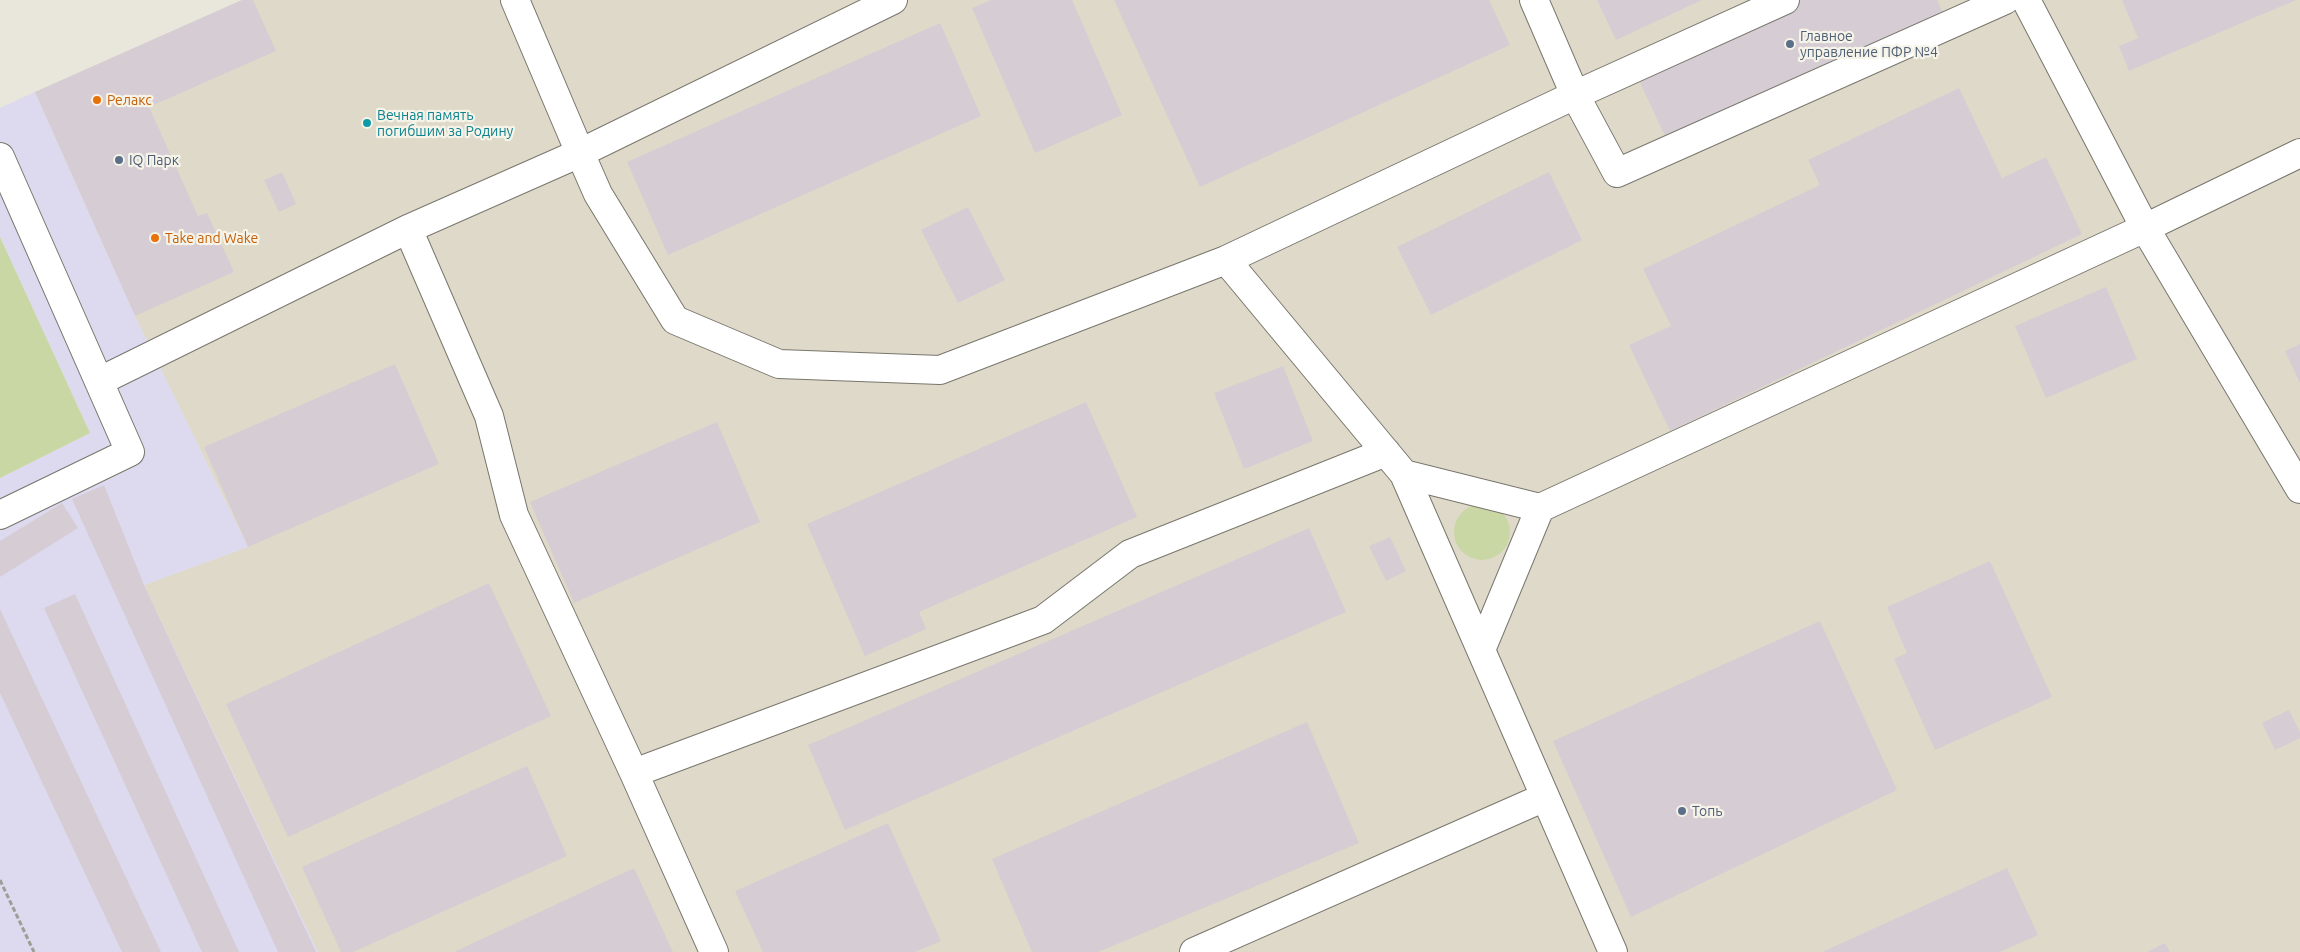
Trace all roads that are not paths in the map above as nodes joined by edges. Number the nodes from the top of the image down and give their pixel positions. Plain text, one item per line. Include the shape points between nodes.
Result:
1 (515, 0) edge
2 (893, 0) edge
3 (1534, 0) edge
4 (1785, 0) edge
5 (2005, 0) edge
6 (2026, 0) edge
7 (1575, 95) junction
8 (580, 152) junction
9 (2300, 153) edge
10 (0, 157) edge
11 (2145, 228) junction
12 (408, 229) junction
13 (1226, 260) junction
14 (100, 381) junction
15 (1386, 452) junction
16 (1404, 474) junction
17 (2300, 489) edge
18 (1540, 508) junction
19 (0, 515) edge
20 (1481, 650) junction
21 (634, 773) junction
22 (1545, 797) junction
23 (714, 952) edge
24 (1194, 952) edge
25 (1613, 952) edge

1 - 8 lane
2 - 8 lane
3 - 7 lane
4 - 7 lane
5 - 7 lane via 1617,173
6 - 11 lane
7 - 13 lane
8 - 12 lane
8 - 13 lane via 598,194 675,320 780,364 940,370
9 - 11 lane
10 - 14 lane
11 - 17 lane
11 - 18 lane
12 - 14 lane
12 - 21 lane via 489,416 514,515
13 - 15 lane
14 - 19 lane via 130,452
15 - 16 lane
15 - 21 lane via 1130,554 1043,620
16 - 18 lane
16 - 20 lane
18 - 20 lane
20 - 22 lane
21 - 23 lane
22 - 24 lane
22 - 25 lane

